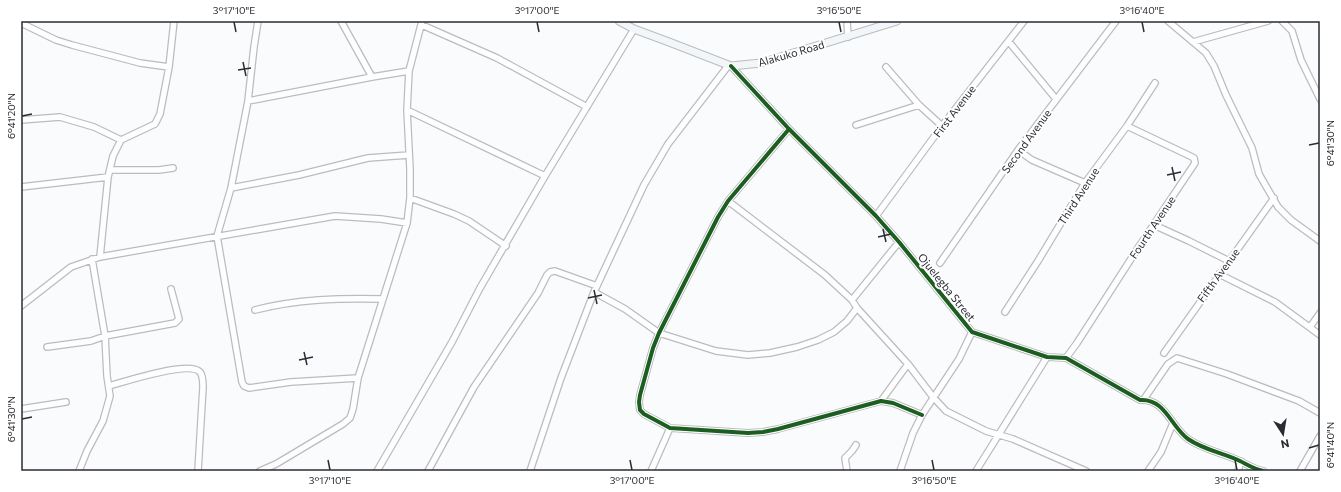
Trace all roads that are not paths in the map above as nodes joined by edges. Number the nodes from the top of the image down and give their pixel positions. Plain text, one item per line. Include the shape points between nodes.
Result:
1 (174, 21) edge
2 (265, 21) edge
3 (342, 21) edge
4 (619, 21) edge
5 (847, 21) edge
6 (897, 21) edge
7 (1024, 21) edge
8 (1116, 21) edge
9 (1168, 21) edge
10 (1268, 21) edge
11 (1282, 21) edge
12 (258, 22) edge
13 (21, 23) edge
14 (422, 23) edge
15 (634, 29) junction
16 (848, 37) junction
17 (1009, 42) junction
18 (1193, 42) junction
19 (729, 66) junction
20 (169, 67) junction
21 (886, 67) dead end
22 (409, 71) junction
23 (372, 77) junction
24 (1155, 83) dead end
25 (1056, 98) junction
26 (1320, 99) edge
27 (248, 101) junction
28 (919, 105) junction
29 (587, 107) junction
30 (407, 110) junction
31 (21, 120) edge
32 (856, 125) dead end
33 (942, 126) junction
34 (1127, 126) junction
35 (789, 129) junction
36 (120, 140) junction
37 (1018, 150) junction
38 (409, 155) junction
39 (173, 168) dead end
40 (110, 170) junction
41 (545, 176) junction
42 (108, 177) junction
43 (1085, 183) junction
44 (21, 187) edge
45 (231, 188) junction
46 (410, 198) junction
47 (1274, 198) junction
48 (728, 201) junction
49 (876, 216) junction
50 (407, 224) junction
51 (1154, 226) junction
52 (217, 236) junction
53 (1320, 241) edge
54 (899, 242) junction
55 (506, 246) junction
56 (100, 256) junction
57 (92, 259) junction
58 (1229, 260) junction
59 (940, 263) dead end
60 (1219, 274) junction
61 (597, 286) junction
62 (172, 289) dead end
63 (594, 292) junction
64 (383, 299) junction
65 (852, 300) junction
66 (21, 306) edge
67 (857, 308) junction
68 (255, 310) dead end
69 (1005, 312) dead end
70 (1320, 313) edge
71 (1310, 327) junction
72 (972, 332) junction
73 (659, 333) junction
74 (1320, 335) edge
75 (105, 336) junction
76 (47, 347) dead end
77 (1164, 353) dead end
78 (1047, 357) junction
79 (1066, 358) junction
80 (908, 364) junction
81 (358, 378) junction
82 (109, 386) junction
83 (933, 398) junction
84 (1144, 399) junction
85 (880, 401) junction
86 (66, 402) dead end
87 (21, 409) edge
88 (1320, 413) edge
89 (922, 415) junction
90 (1173, 423) junction
91 (670, 428) junction
92 (999, 434) junction
93 (1320, 436) edge
94 (856, 445) dead end
95 (1240, 461) junction
96 (273, 468) edge
97 (79, 471) edge
98 (198, 471) edge
99 (260, 471) edge
100 (377, 471) edge
101 (428, 471) edge
102 (530, 471) edge
103 (651, 471) edge
104 (847, 471) edge
105 (900, 471) edge
106 (976, 471) edge
107 (1086, 471) edge
108 (1148, 471) edge
109 (1238, 471) edge
110 (1263, 471) edge
111 (1300, 471) edge

1 - 20 street
2 - 12 street
3 - 23 street
4 - 15 main road, Alakuko Road
5 - 16 street
6 - 16 main road, Alakuko Road
7 - 17 street, First Avenue
8 - 25 street, Second Avenue
9 - 18 street
10 - 18 street
11 - 26 street via 1292,31
12 - 27 street
13 - 20 street via 72,45 140,63
14 - 22 street
14 - 29 street via 497,58
15 - 19 main road, Alakuko Road
15 - 29 street
16 - 19 main road, Alakuko Road via 761,63
17 - 25 street
17 - 33 street, First Avenue
18 - 47 street via 1206,53 1214,66 1252,148 1259,174
19 - 35 street, Ojuelegba Street
19 - 61 street via 663,152 644,185
20 - 36 street via 158,119 154,124
21 - 28 street
22 - 23 street
22 - 30 street
23 - 27 street
24 - 34 street, Third Avenue
25 - 37 street, Second Avenue
27 - 45 street
28 - 32 street
28 - 33 street
29 - 41 street
30 - 38 street
30 - 41 street
31 - 36 street via 60,117 94,127
33 - 49 street, First Avenue
34 - 43 street, Third Avenue
34 - 51 street, Fourth Avenue via 1194,158 1195,163
35 - 48 street
35 - 49 street, Ojuelegba Street
36 - 40 street
37 - 43 street via 1032,160
37 - 59 street, Second Avenue
38 - 45 street via 368,158
38 - 46 street
39 - 40 street
40 - 42 street
41 - 55 street
42 - 44 street
42 - 56 street
43 - 69 street, Third Avenue
45 - 52 street
46 - 50 street
46 - 55 street via 468,221
47 - 53 street via 1278,207 1291,220
47 - 58 street, Fifth Avenue
48 - 65 street via 825,275
48 - 73 street
49 - 54 street, Ojuelegba Street
50 - 52 street via 335,216
50 - 64 street
51 - 58 street via 1190,240
51 - 79 street, Fourth Avenue
52 - 56 street
52 - 81 street via 244,386 249,388 291,382
54 - 65 street
54 - 72 street, Ojuelegba Street
55 - 100 street
56 - 57 street
57 - 66 street via 71,267
57 - 75 street
58 - 60 street, Fifth Avenue
60 - 71 street via 1275,302
60 - 77 street, Fifth Avenue
61 - 63 street
61 - 101 street via 555,271 547,275 474,386
62 - 75 street via 179,319 175,323
63 - 73 street via 625,309
63 - 102 street via 561,378
64 - 68 street via 340,298
64 - 81 street
65 - 67 street
67 - 73 street via 834,332 797,347 770,353 716,351
67 - 80 street
70 - 71 street
71 - 74 street
72 - 78 street, Ojuelegba Street
72 - 83 street via 959,359
73 - 91 street via 639,402 640,410 644,414
75 - 76 street via 91,341
75 - 82 street
78 - 79 street, Ojuelegba Street
78 - 92 street
79 - 84 street, Ojuelegba Street via 1140,400
80 - 83 street
80 - 85 street
81 - 96 street via 350,418
82 - 97 street via 110,396 103,421
82 - 98 street via 153,373 178,369 200,372 203,387
83 - 89 street
83 - 92 street via 946,411 986,431
84 - 88 street via 1168,364 1176,358 1234,376 1299,401
84 - 90 street, Ojuelegba Street via 1158,404
85 - 89 street via 893,403
85 - 91 street via 763,432
86 - 87 street
89 - 105 street
90 - 95 street, Ojuelegba Street via 1193,442
90 - 108 street
91 - 103 street
92 - 106 street
92 - 107 street
93 - 111 street
94 - 104 street via 844,458
95 - 109 street
95 - 110 street, Ojuelegba Street
96 - 99 street

